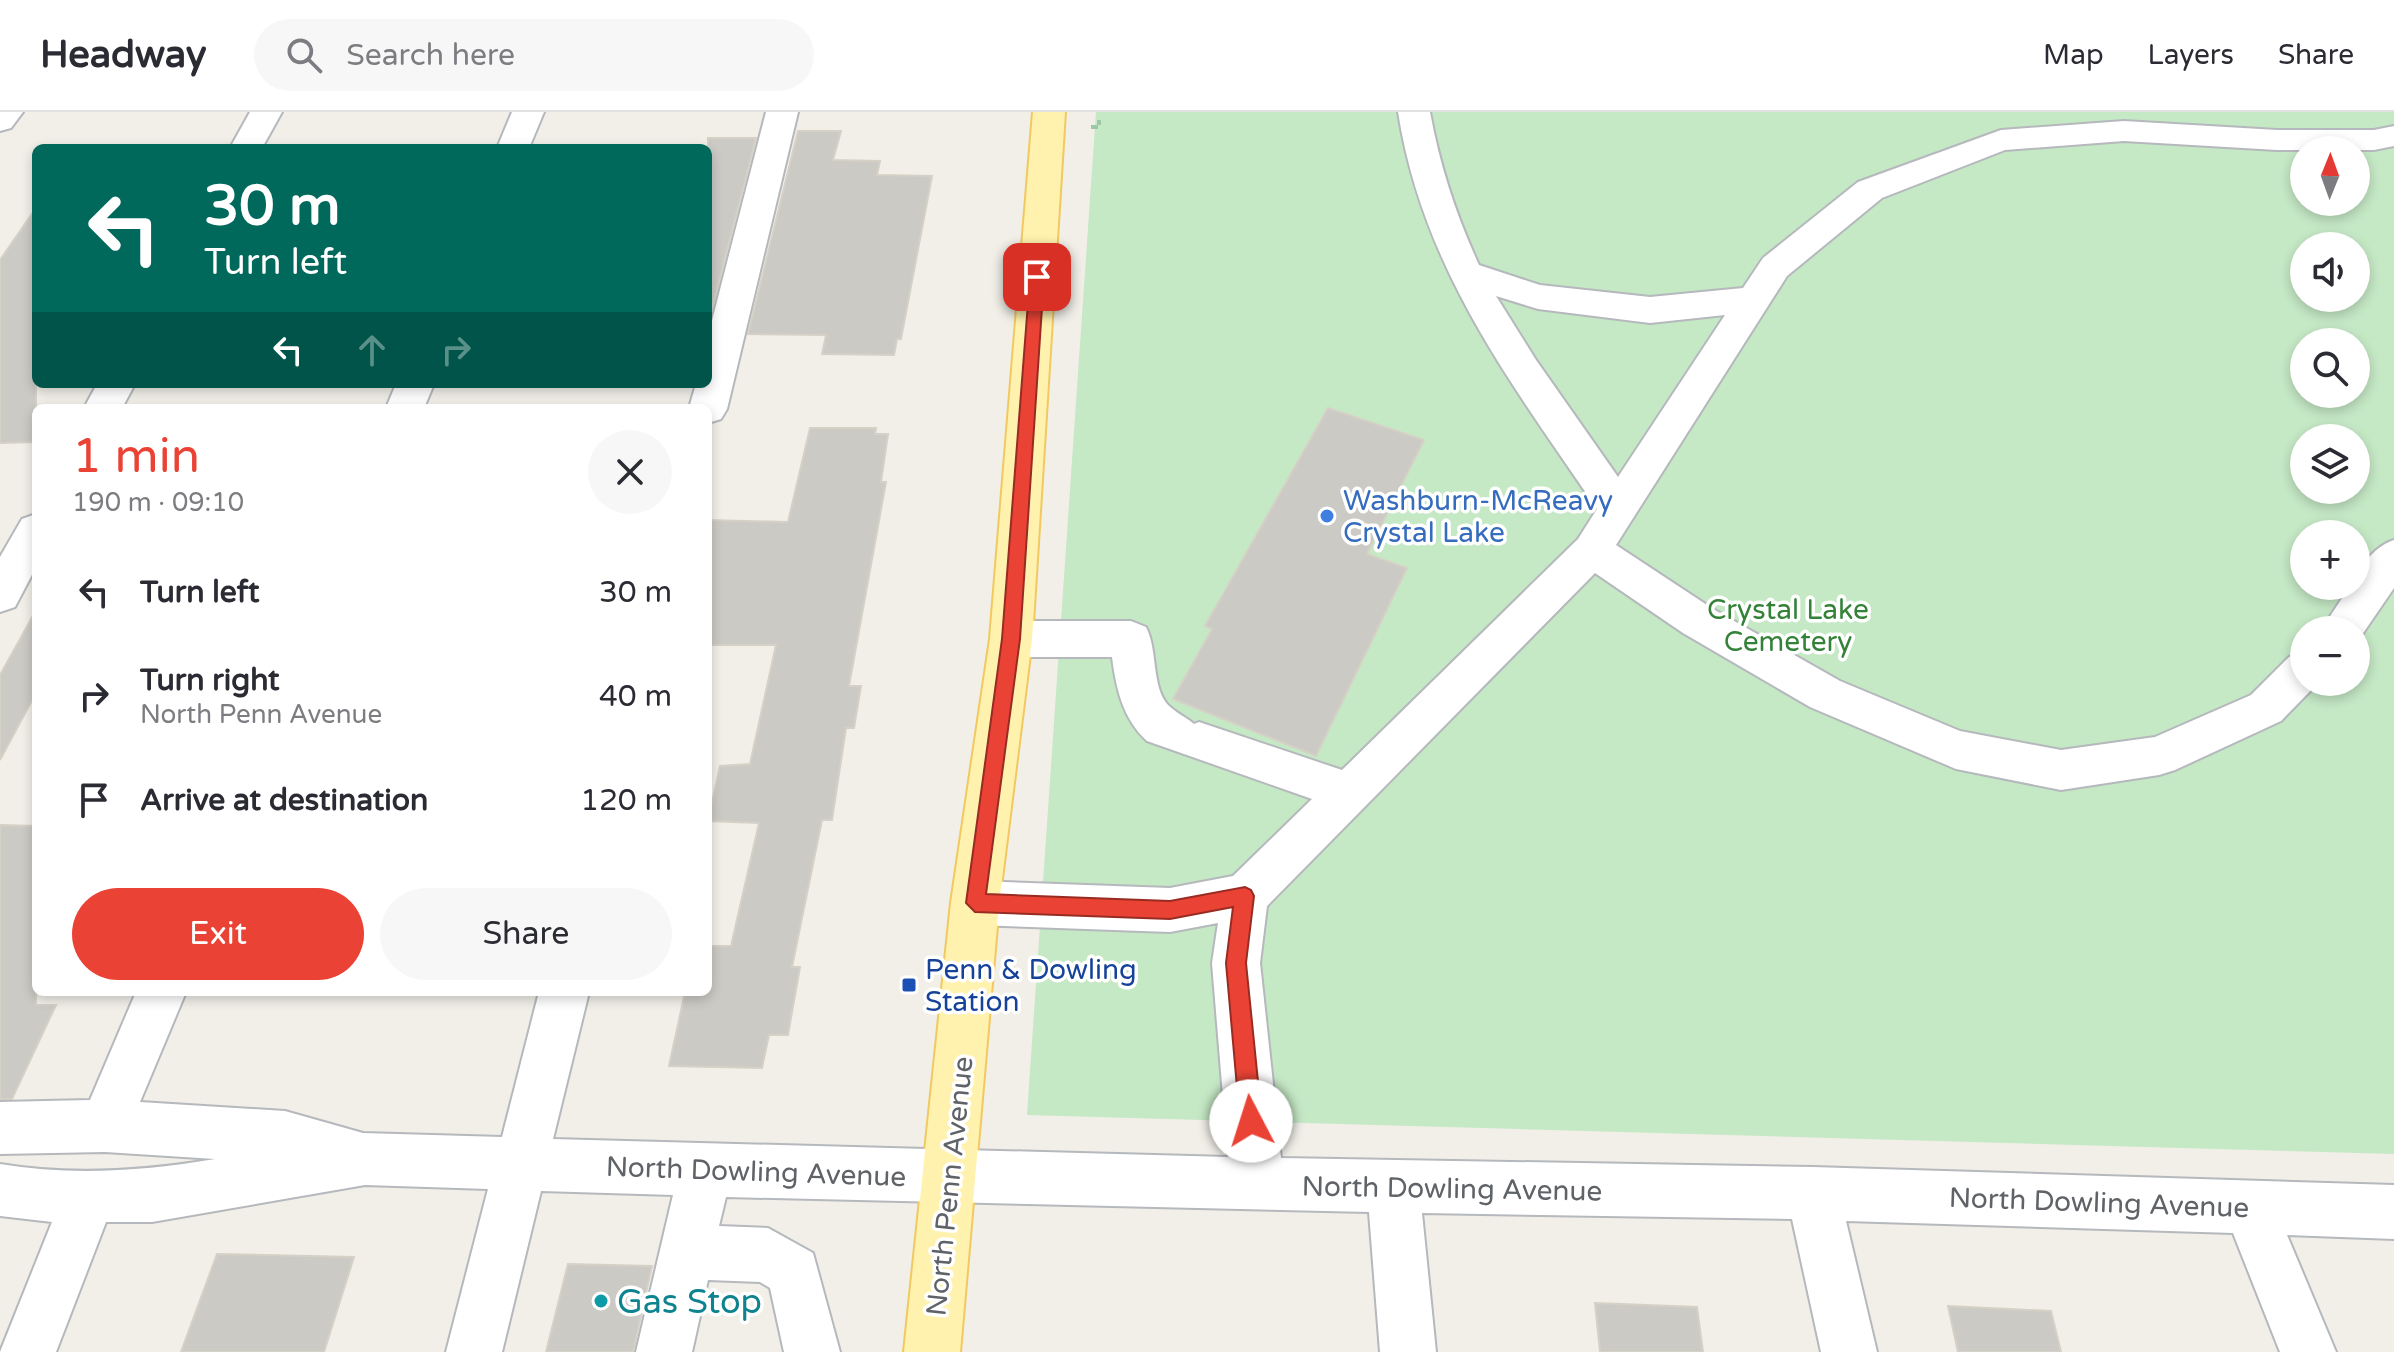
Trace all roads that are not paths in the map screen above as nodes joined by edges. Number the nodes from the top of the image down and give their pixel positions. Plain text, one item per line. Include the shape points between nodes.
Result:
1 (7, 112) edge
2 (266, 112) edge
3 (528, 112) edge
4 (782, 112) edge
5 (1049, 112) edge
6 (1414, 112) edge
7 (0, 121) edge
8 (2394, 136) edge
9 (248, 144) edge
10 (515, 144) edge
11 (1464, 273) junction
12 (1753, 300) junction
13 (709, 404) edge
14 (1619, 509) junction
15 (32, 537) edge
16 (1592, 550) junction
17 (2394, 556) edge
18 (0, 595) edge
19 (2352, 616) edge
20 (1011, 639) junction
21 (2290, 684) edge
22 (1349, 792) junction
23 (1245, 896) junction
24 (975, 903) junction
25 (159, 996) edge
26 (563, 996) edge
27 (105, 1126) junction
28 (0, 1128) edge
29 (365, 1159) junction
30 (522, 1163) junction
31 (705, 1170) junction
32 (951, 1177) junction
33 (1257, 1185) junction
34 (1393, 1187) junction
35 (0, 1190) edge
36 (1813, 1193) junction
37 (90, 1194) junction
38 (2249, 1207) junction
39 (2394, 1212) edge
40 (686, 1252) junction
41 (28, 1352) edge
42 (474, 1352) edge
43 (664, 1352) edge
44 (812, 1352) edge
45 (932, 1352) edge
46 (1408, 1352) edge
47 (1849, 1352) edge
48 (2308, 1352) edge

1 - 7 street
2 - 9 street
3 - 10 street
4 - 13 street
5 - 20 main road, North Penn Avenue
6 - 11 street via 1428,191
8 - 12 street via 2277,140 2124,131 2001,140 1870,190 1775,267
11 - 12 street via 1538,297 1650,310
11 - 14 street
12 - 14 street
14 - 16 street
15 - 18 street
16 - 21 street via 1698,621 1825,694 1956,750 2061,770 2159,756 2266,708
16 - 22 street
17 - 19 street
20 - 22 street via 1131,639 1142,707 1160,728
20 - 24 main road, North Penn Avenue
22 - 23 street
23 - 24 street via 1170,910
23 - 33 street via 1236,963
24 - 32 main road, North Penn Avenue
25 - 27 street
26 - 30 street
27 - 28 street, North Dowling Avenue
27 - 29 street, North Dowling Avenue via 285,1137
29 - 30 street, North Dowling Avenue
29 - 37 street, North Dowling Avenue via 152,1196
30 - 31 street, North Dowling Avenue
30 - 42 street
31 - 32 street, North Dowling Avenue
31 - 40 street
32 - 33 street, North Dowling Avenue
32 - 45 main road, North Penn Avenue
33 - 34 street, North Dowling Avenue
34 - 36 street, North Dowling Avenue
34 - 46 street
35 - 37 street, North Dowling Avenue
36 - 38 street, North Dowling Avenue
36 - 47 street
37 - 41 street
38 - 39 street, North Dowling Avenue
38 - 48 street
40 - 43 street
40 - 44 street via 768,1255 794,1272

